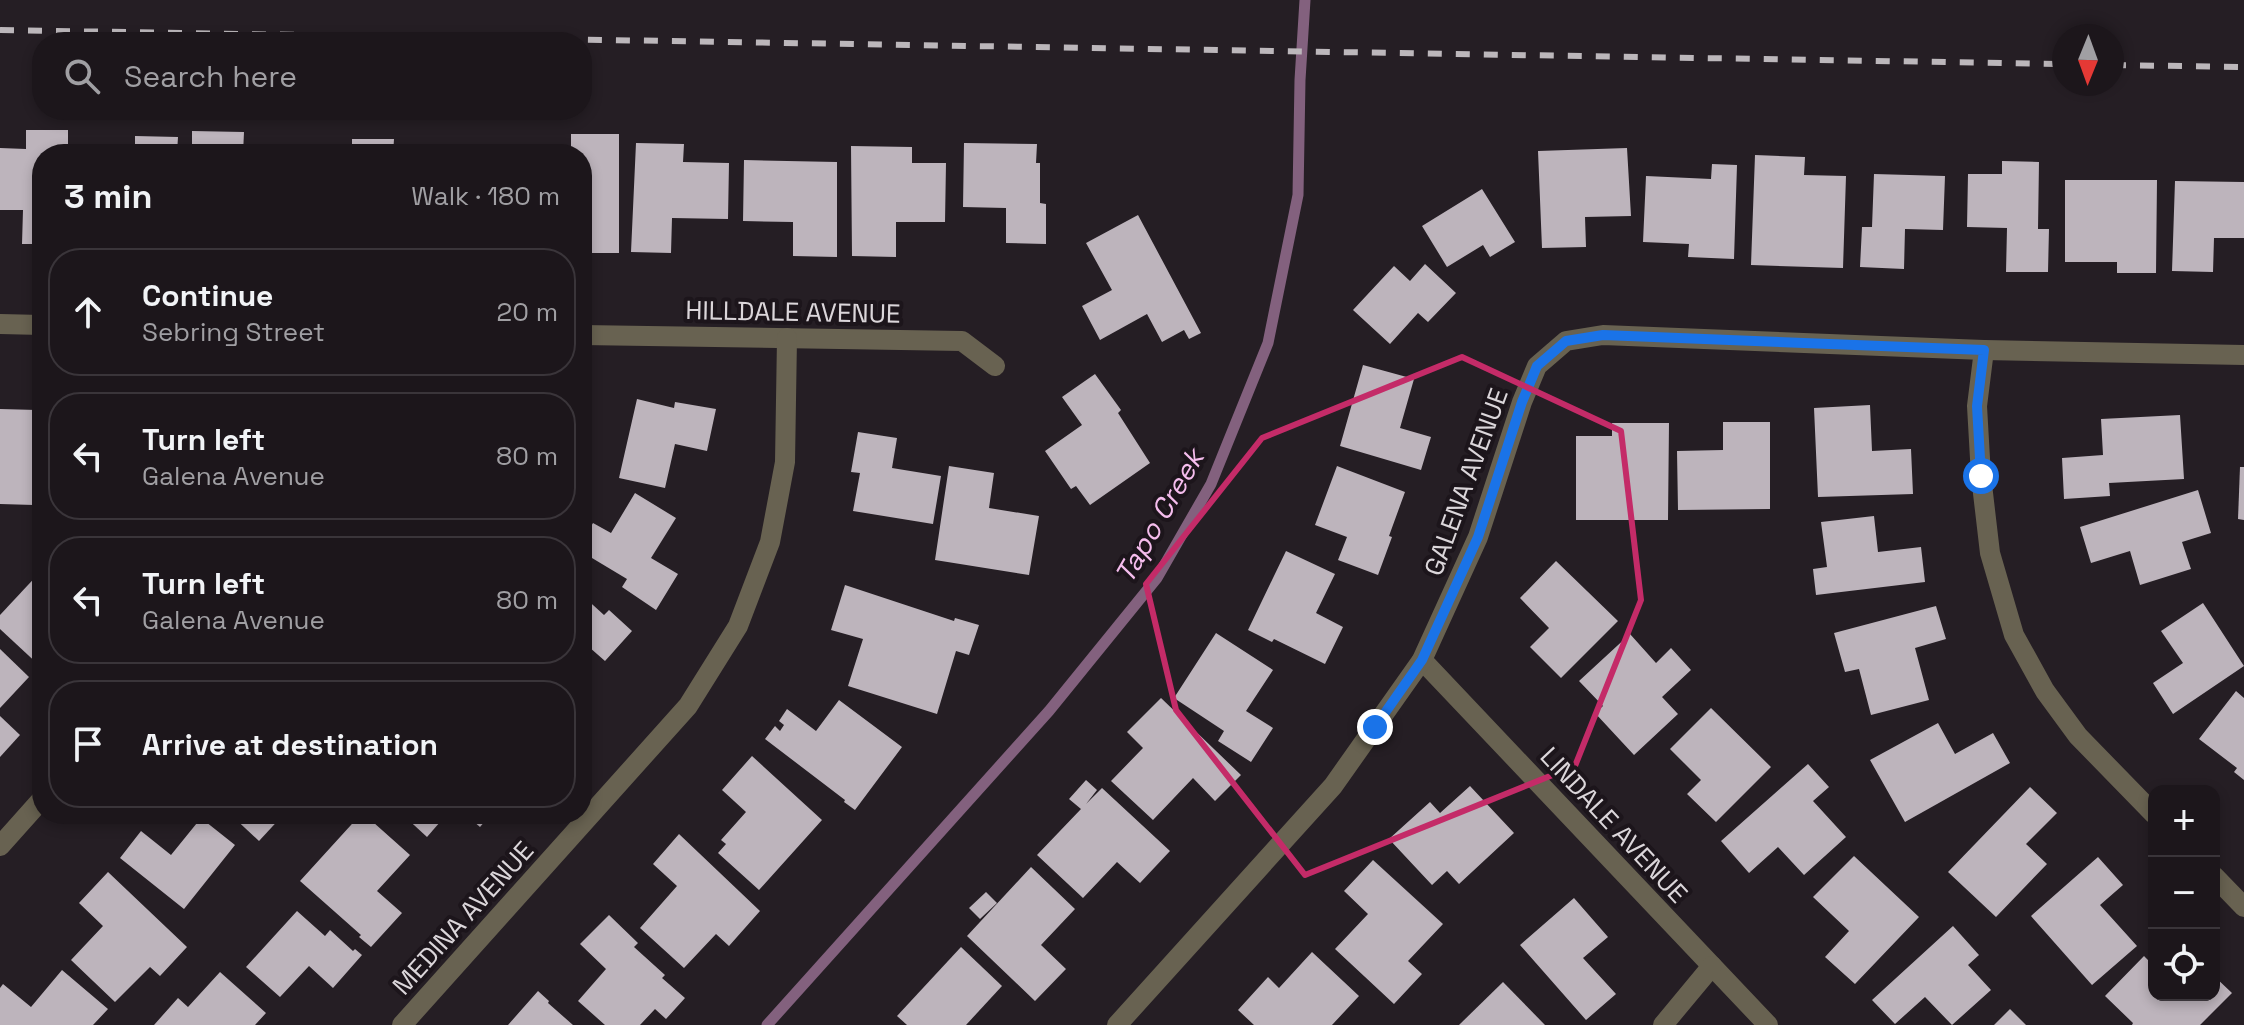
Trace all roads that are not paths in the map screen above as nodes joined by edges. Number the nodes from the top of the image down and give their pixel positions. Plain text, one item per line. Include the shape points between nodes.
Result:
1 (0, 324) edge
2 (32, 325) edge
3 (592, 335) edge
4 (787, 338) junction
5 (1984, 350) junction
6 (2244, 355) edge
7 (995, 366) dead end
8 (1422, 660) junction
9 (2148, 808) edge
10 (32, 810) edge
11 (592, 813) edge
12 (582, 824) edge
13 (0, 846) edge
14 (2220, 882) edge
15 (2244, 907) edge
16 (1712, 966) junction
17 (402, 1025) edge
18 (1117, 1025) edge
19 (1663, 1025) edge
20 (1768, 1025) edge

1 - 2 street
3 - 4 street, HILLDALE AVENUE
4 - 7 street, HILLDALE AVENUE via 962,341
4 - 11 street, MEDINA AVENUE via 785,462 770,542 738,626 688,706
5 - 6 street, GALENA AVENUE
5 - 8 street, GALENA AVENUE via 1603,335 1566,341 1537,366 1478,537
5 - 9 street via 1977,406 1981,476 1990,553 2014,635 2078,736
8 - 16 street, LINDALE AVENUE
8 - 18 street, GALENA AVENUE via 1333,786
10 - 13 street
12 - 17 street, MEDINA AVENUE
14 - 15 street
16 - 19 street
16 - 20 street, LINDALE AVENUE

